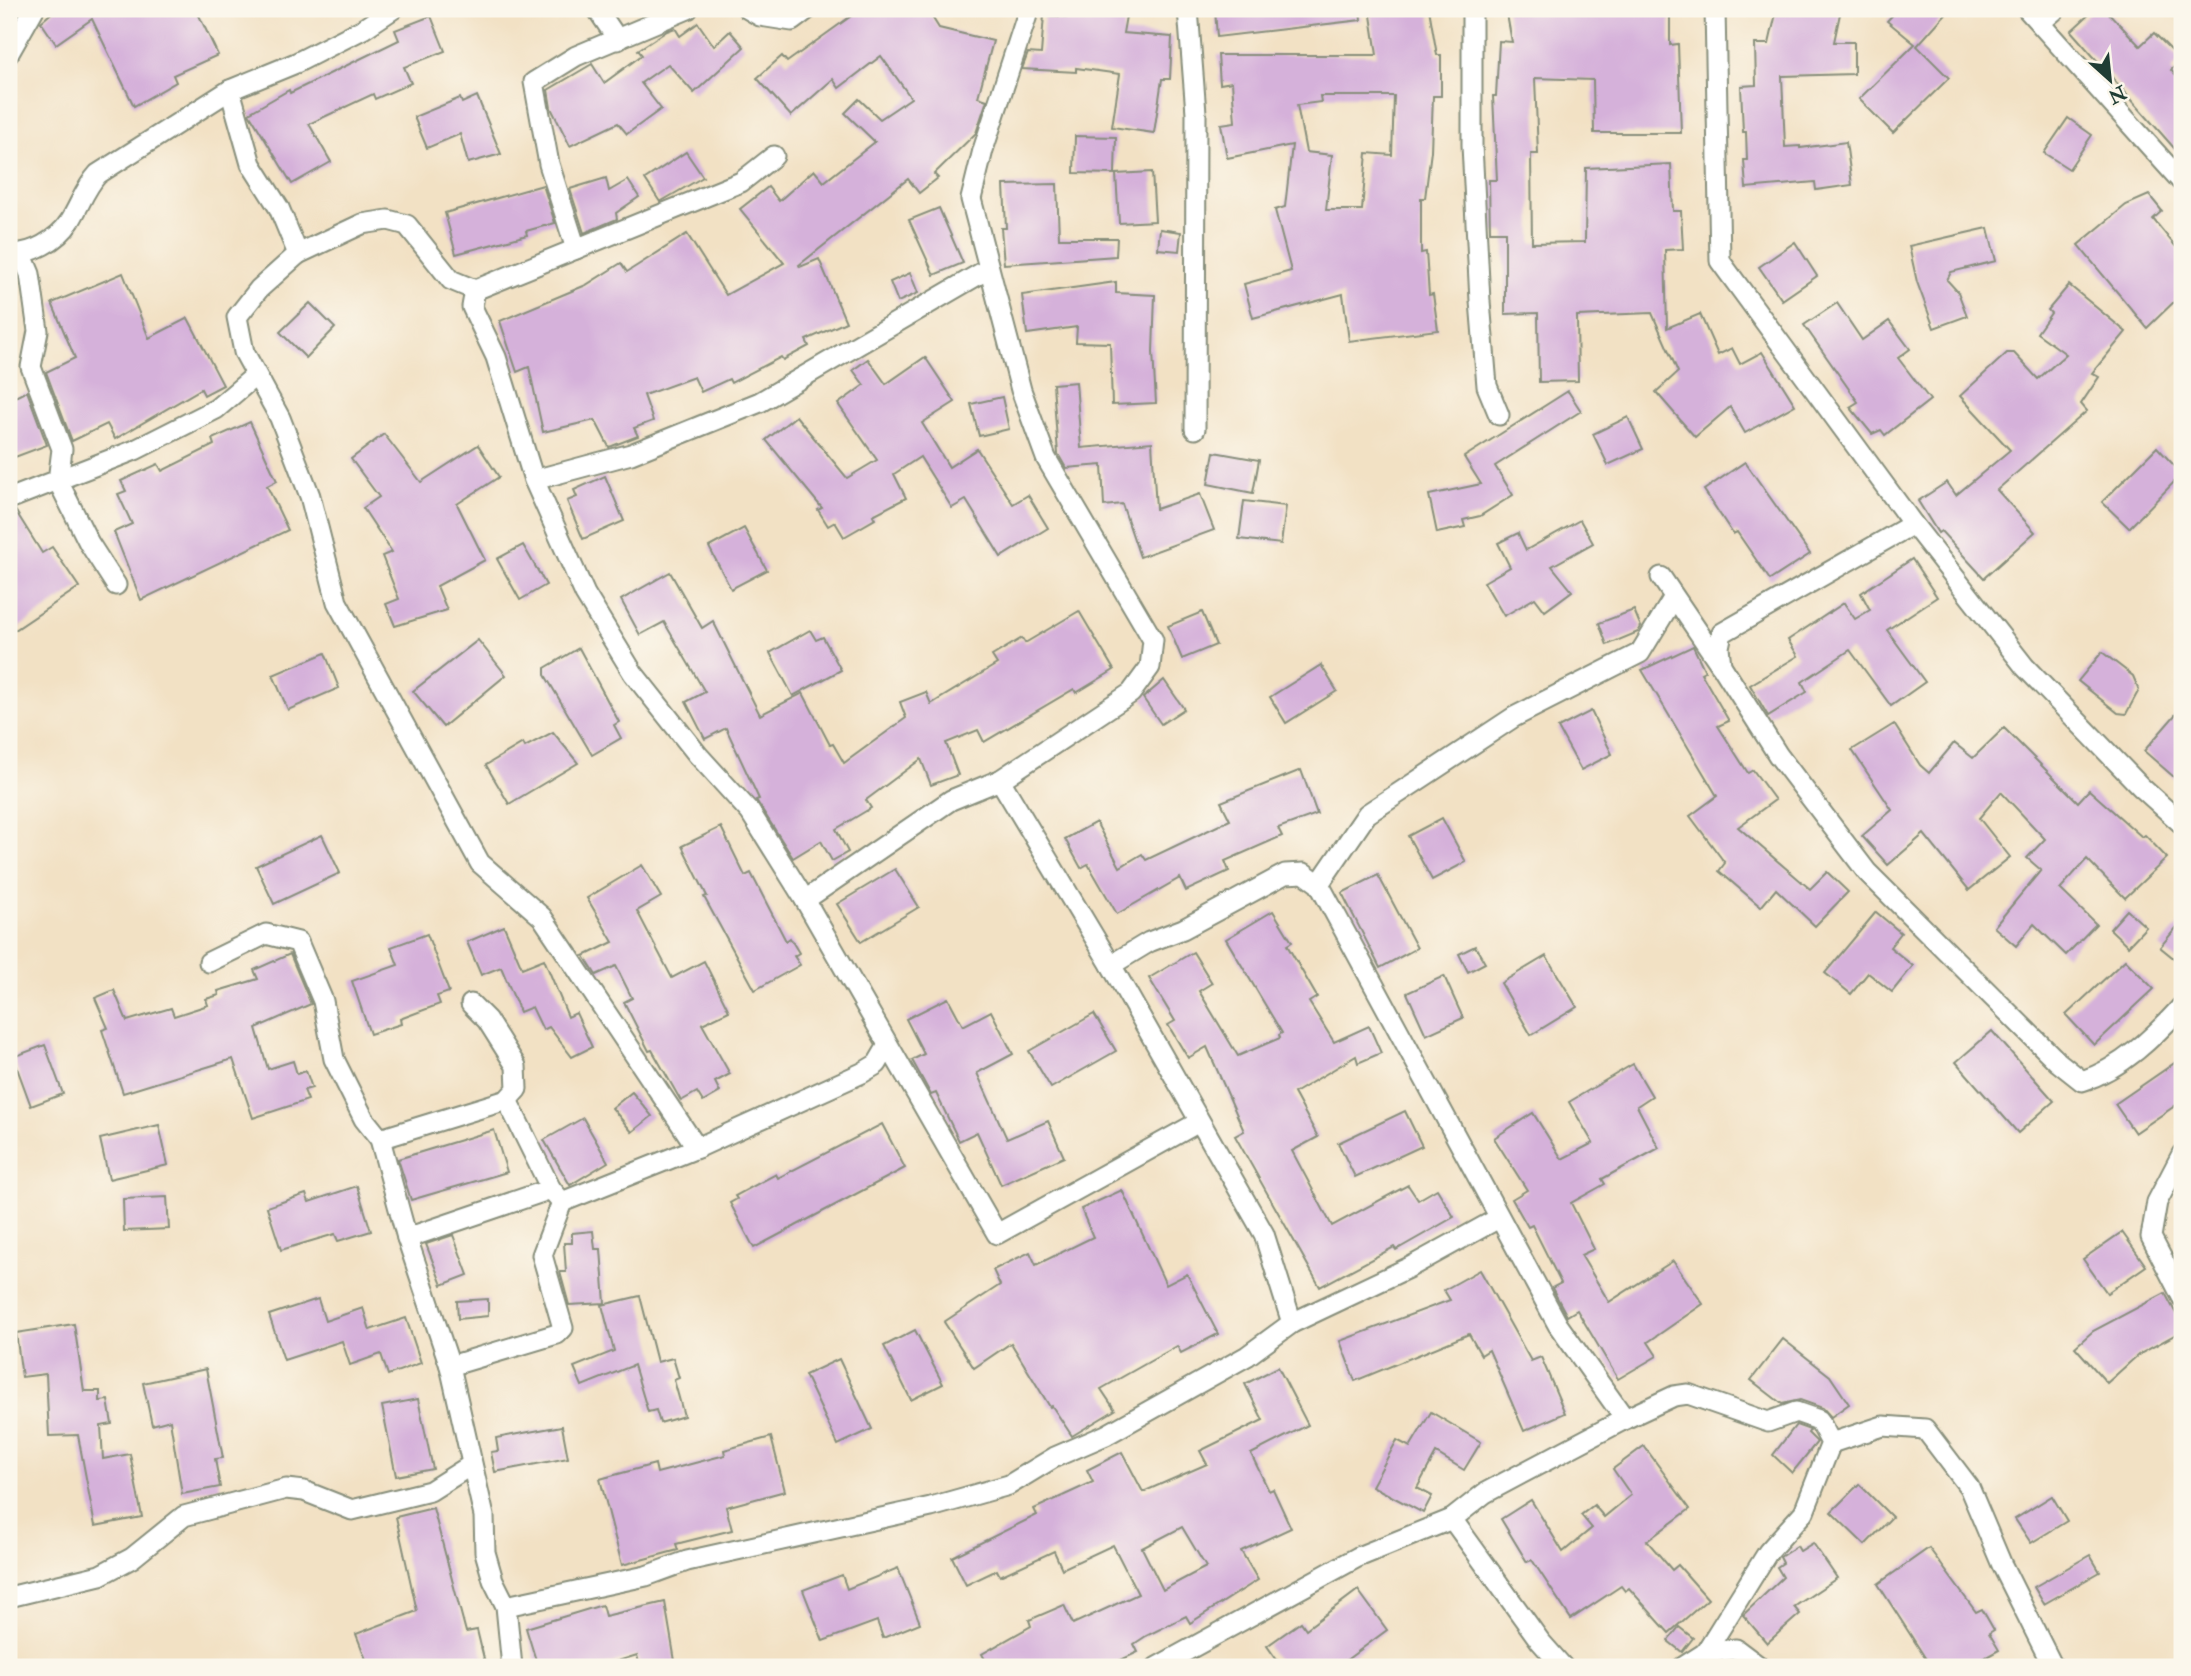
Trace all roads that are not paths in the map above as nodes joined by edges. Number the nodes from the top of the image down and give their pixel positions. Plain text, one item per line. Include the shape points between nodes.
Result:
1 (34, 9) edge
2 (393, 9) edge
3 (597, 9) edge
4 (688, 9) edge
5 (748, 9) edge
6 (808, 9) edge
7 (1029, 9) edge
8 (1188, 9) edge
9 (1472, 9) edge
10 (1715, 9) edge
11 (2056, 9) edge
12 (2034, 16) edge
13 (618, 40) junction
14 (9, 53) edge
15 (230, 90) junction
16 (774, 156) dead end
17 (2182, 182) edge
18 (576, 249) junction
19 (15, 254) edge
20 (298, 254) junction
21 (988, 269) junction
22 (475, 290) junction
23 (256, 374) junction
24 (1499, 415) dead end
25 (1195, 429) dead end
26 (534, 480) junction
27 (58, 481) junction
28 (9, 499) edge
29 (1913, 524) junction
30 (1661, 577) dead end
31 (116, 585) dead end
32 (1674, 597) junction
33 (1721, 665) junction
34 (1000, 780) junction
35 (2182, 824) edge
36 (1320, 884) junction
37 (805, 900) junction
38 (209, 962) dead end
39 (1111, 965) junction
40 (471, 1004) dead end
41 (2182, 1006) edge
42 (887, 1047) junction
43 (506, 1100) junction
44 (1199, 1122) junction
45 (380, 1139) junction
46 (697, 1148) junction
47 (2182, 1154) edge
48 (556, 1196) junction
49 (1499, 1218) junction
50 (407, 1238) junction
51 (2182, 1297) edge
52 (1292, 1323) junction
53 (450, 1366) junction
54 (1625, 1419) junction
55 (1831, 1443) junction
56 (471, 1465) junction
57 (1451, 1519) junction
58 (9, 1597) edge
59 (506, 1606) junction
60 (1705, 1653) junction
61 (512, 1667) edge
62 (1157, 1667) edge
63 (1563, 1667) edge
64 (1683, 1667) edge
65 (1760, 1667) edge
66 (2053, 1667) edge

1 - 14 street
2 - 15 street via 330,46
3 - 13 street
4 - 13 street
5 - 6 street via 760,16 792,21
7 - 21 street via 971,200
8 - 25 street via 1196,113
9 - 24 street via 1472,145 1480,301 1487,386
10 - 29 street via 1720,261
11 - 12 street
12 - 17 street
13 - 18 street via 576,56 534,82 549,164
15 - 19 street via 98,174 69,224 49,241
15 - 20 street via 251,164 279,208
16 - 18 street via 741,182
18 - 22 street
19 - 27 street via 30,274 38,331 31,368 62,449
20 - 22 street via 362,224 388,220 407,225 451,280
20 - 23 street via 259,289 237,317 244,352
21 - 26 street via 760,402 631,454
21 - 34 street via 1021,390 1046,458 1153,640 1150,667 1131,693
22 - 26 street via 472,307 496,357
23 - 27 street via 216,409 135,450
23 - 46 street via 280,418 310,496 337,602 480,863 542,917
26 - 37 street via 585,594 633,673 750,812
27 - 28 street
27 - 31 street
29 - 33 street via 1722,633
29 - 35 street via 2025,667
30 - 32 street
32 - 33 street
32 - 36 street via 1640,653 1514,717 1367,814
33 - 41 street via 1778,755 1867,872 2057,1062 2082,1081 2106,1073
34 - 37 street via 951,800
34 - 39 street
36 - 39 street via 1304,873 1285,874
36 - 49 street
37 - 42 street
38 - 45 street via 265,934 298,942 323,1001 334,1059
39 - 44 street
40 - 43 street via 487,1020 516,1066 517,1089
42 - 44 street via 997,1234
42 - 46 street via 877,1064 862,1073
43 - 45 street
43 - 48 street
44 - 52 street via 1264,1234
45 - 50 street
46 - 48 street
47 - 51 street via 2157,1202 2151,1237
48 - 50 street
48 - 53 street via 542,1255 563,1328 557,1334
49 - 52 street
49 - 54 street via 1558,1325
50 - 53 street
52 - 59 street via 1247,1356 1009,1485 687,1561 646,1576
53 - 56 street
54 - 55 street via 1688,1394 1768,1422 1796,1412 1819,1420
54 - 57 street via 1485,1493
55 - 60 street via 1804,1512 1768,1552
55 - 66 street via 1883,1426 1924,1429 1969,1487
56 - 58 street via 430,1491 352,1510 304,1491 286,1489 184,1516 132,1558 100,1575
56 - 59 street via 484,1516 485,1552
57 - 62 street via 1358,1557
57 - 63 street
59 - 61 street
60 - 64 street
60 - 65 street via 1736,1649

